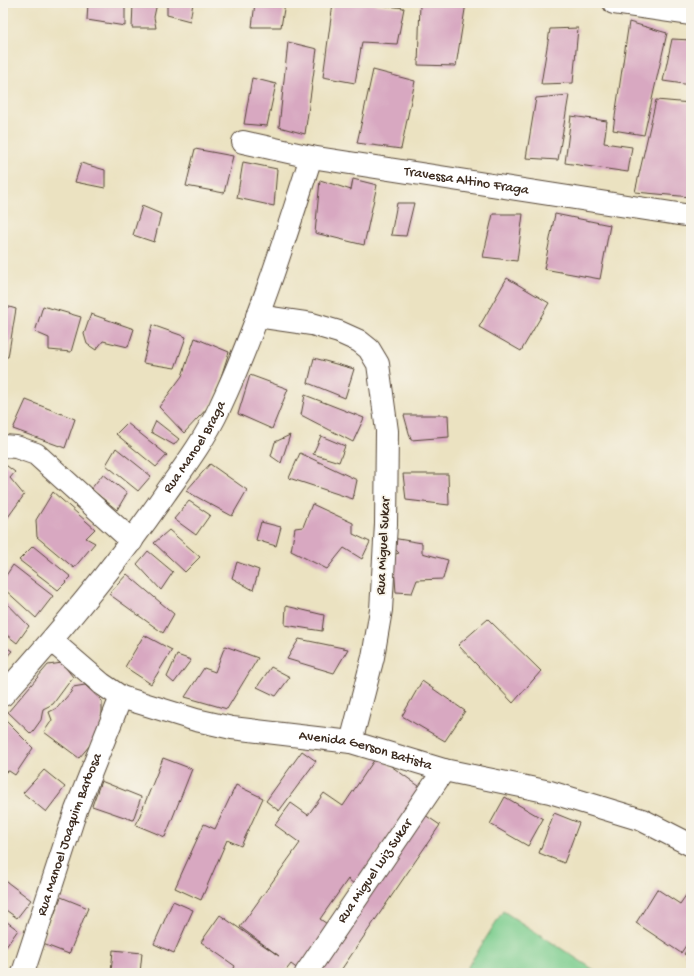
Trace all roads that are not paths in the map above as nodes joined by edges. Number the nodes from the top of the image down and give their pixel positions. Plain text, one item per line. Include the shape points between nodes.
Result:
1 (614, 3) edge
2 (691, 14) edge
3 (243, 142) dead end
4 (311, 157) junction
5 (691, 216) edge
6 (258, 316) junction
7 (3, 446) edge
8 (132, 541) junction
9 (52, 641) junction
10 (3, 694) edge
11 (121, 697) junction
12 (351, 742) junction
13 (444, 770) junction
14 (691, 845) edge
15 (22, 973) edge
16 (306, 973) edge

1 - 2 street
3 - 4 street, Travessa Altino Fraga
4 - 5 street, Travessa Altino Fraga
4 - 6 street, Rua Manoel Braga
6 - 8 street, Rua Manoel Braga via 219,410 189,460
6 - 12 street, Rua Miguel Sukar via 312,324 340,332 369,349 378,364 387,431 386,524 381,610 373,657
7 - 8 street via 16,447 36,454
8 - 9 street, Rua Manoel Braga
9 - 10 street, Rua Manoel Braga
9 - 11 street, Avenida Gerson Batista
11 - 12 street, Avenida Gerson Batista via 232,728
11 - 15 street, Rua Manoel Joaquim Barbosa via 76,810
12 - 13 street, Avenida Gerson Batista
13 - 14 street, Avenida Gerson Batista via 550,792 642,820
13 - 16 street, Rua Miguel Luiz Sukar

